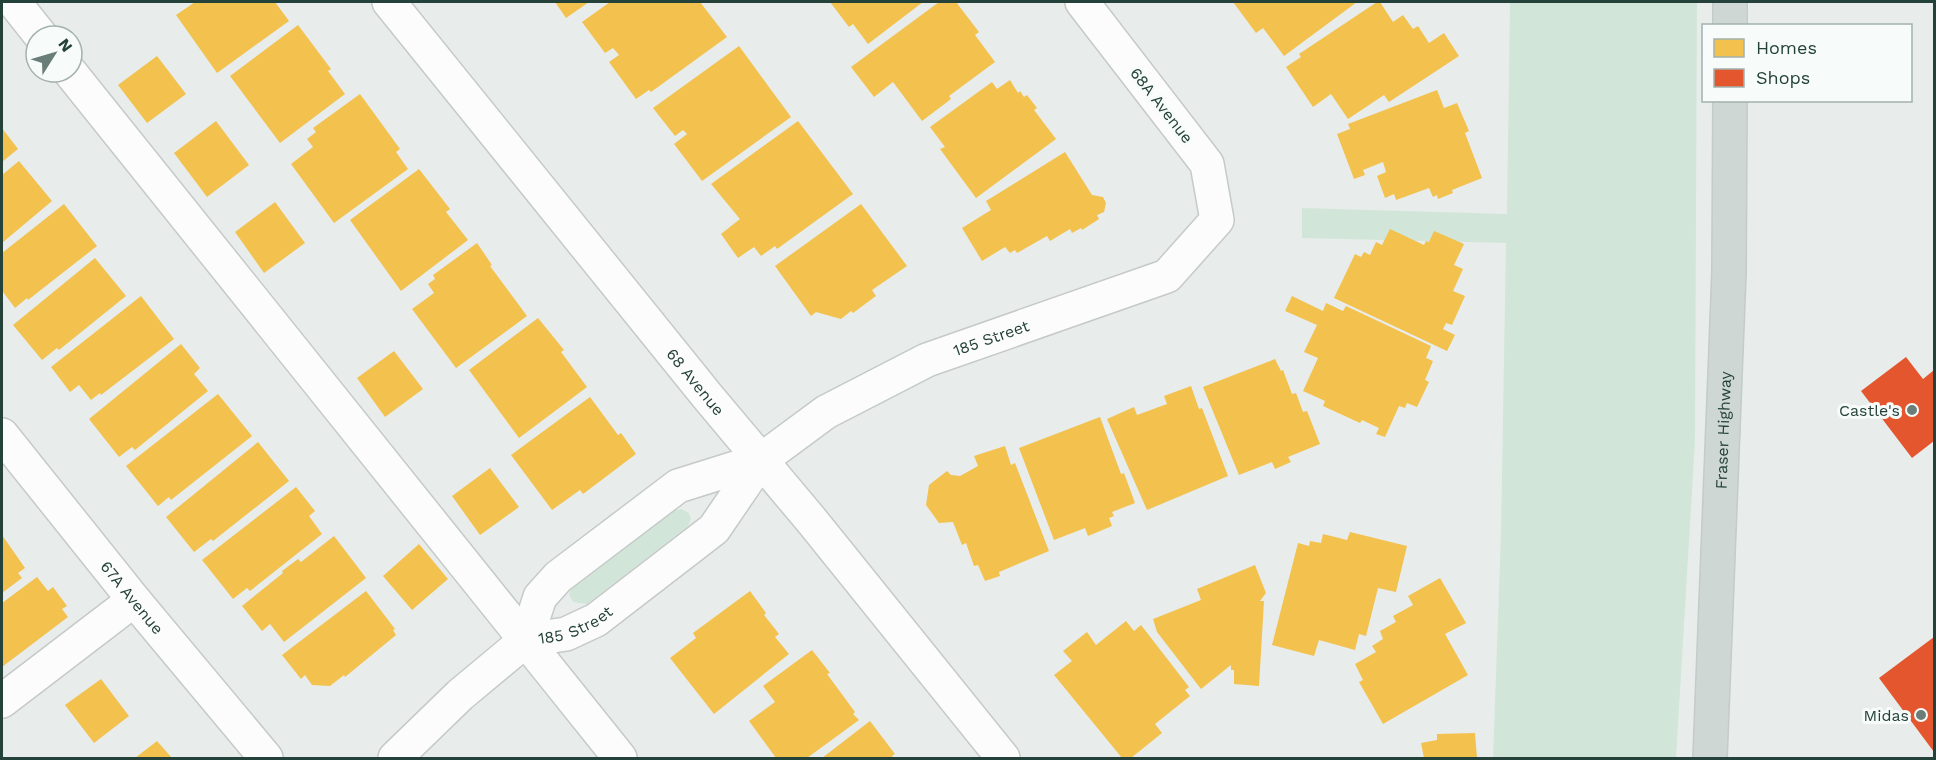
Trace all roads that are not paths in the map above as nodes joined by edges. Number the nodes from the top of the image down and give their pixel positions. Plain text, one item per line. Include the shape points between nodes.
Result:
1 (14, 2) edge
2 (389, 2) edge
3 (1082, 2) edge
4 (1730, 2) edge
5 (31, 24) edge
6 (1730, 24) edge
7 (80, 84) edge
8 (1730, 102) edge
9 (1217, 220) joint
10 (2, 435) edge
11 (761, 460) junction
12 (134, 600) junction
13 (526, 640) junction
14 (2, 701) edge
15 (266, 759) edge
16 (395, 759) edge
17 (620, 759) edge
18 (1003, 759) edge
19 (1710, 759) edge

1 - 5 street
2 - 11 street, 68 Avenue
3 - 9 street, 68A Avenue via 1207,164
4 - 6 main road
7 - 13 street
8 - 19 main road, Fraser Highway via 1729,284
9 - 11 street, 185 Street via 1167,276 927,360 826,412
10 - 12 street, 67A Avenue
11 - 13 street, 185 Street via 714,529 596,620 566,634
11 - 13 street, 185 Street via 678,486 558,577 540,597
11 - 18 street, 68 Avenue
12 - 14 street
12 - 15 street, 67A Avenue
13 - 16 street via 460,695
13 - 17 street

